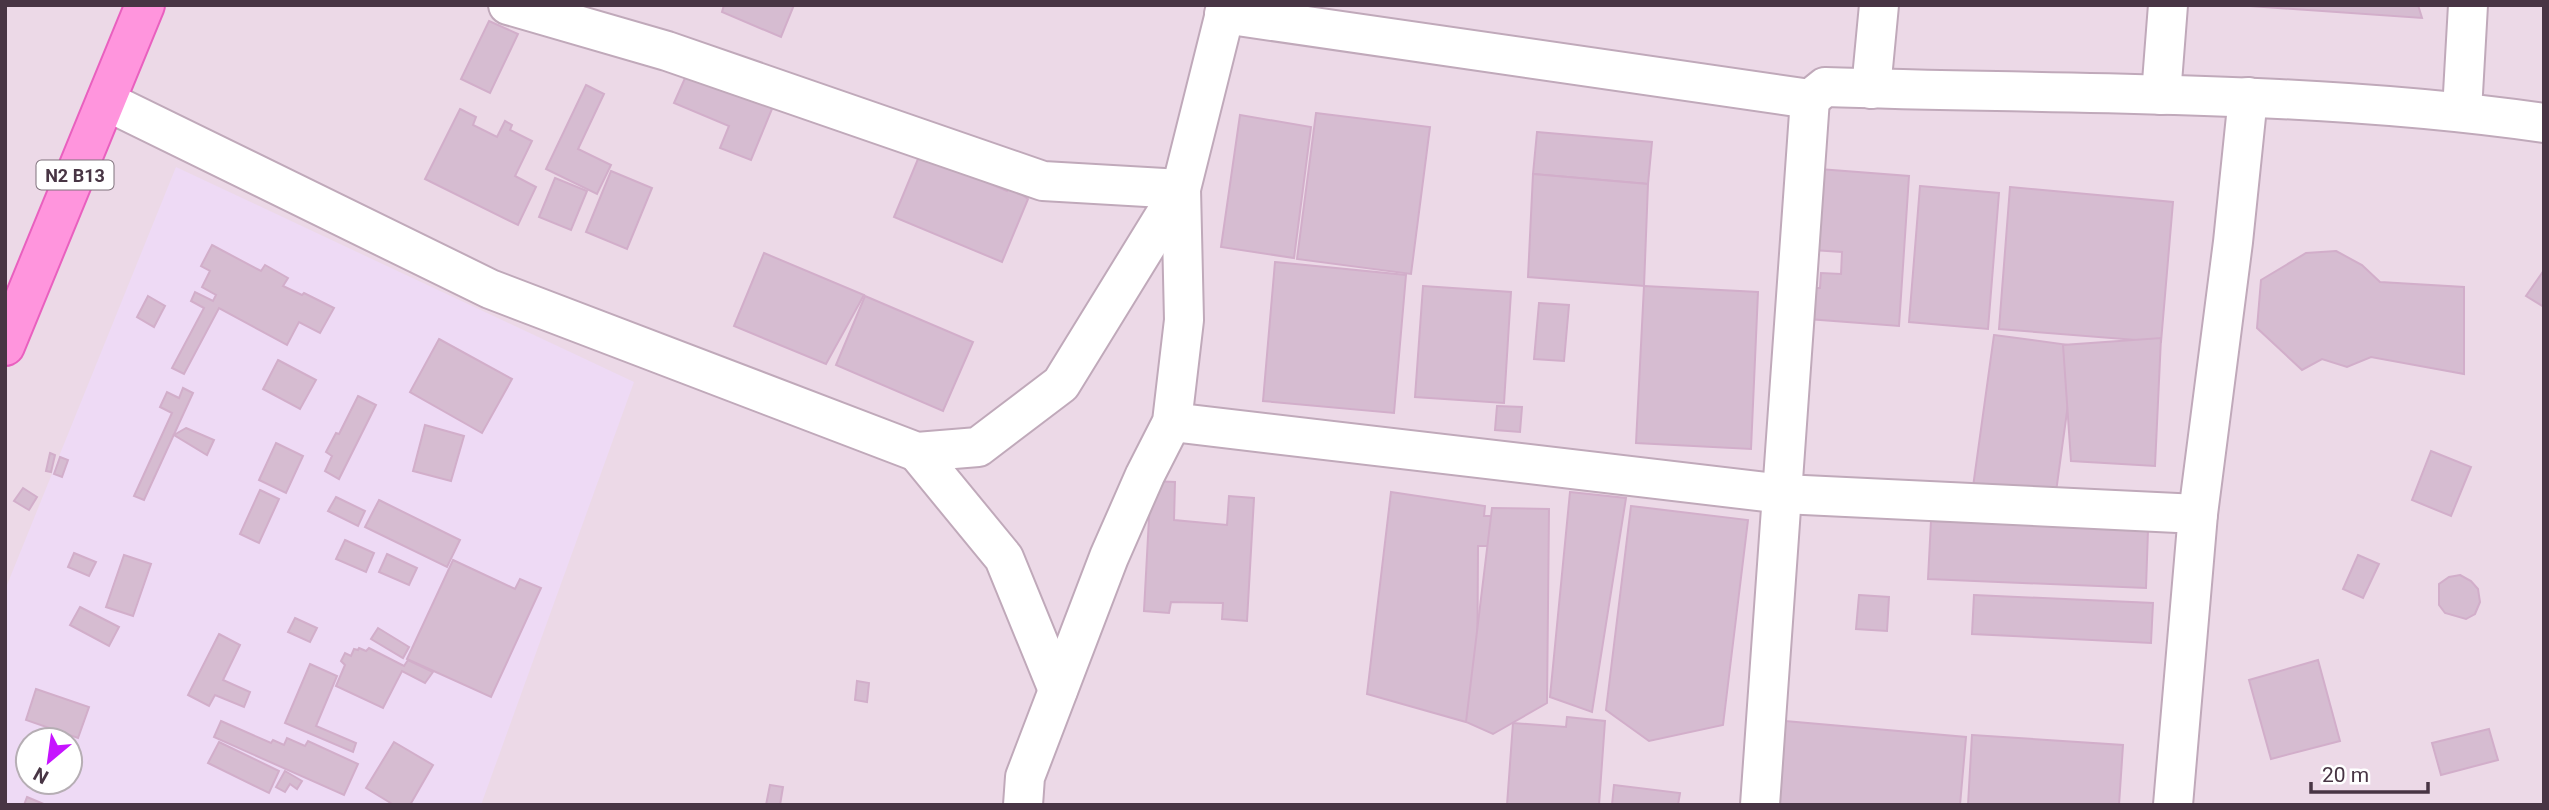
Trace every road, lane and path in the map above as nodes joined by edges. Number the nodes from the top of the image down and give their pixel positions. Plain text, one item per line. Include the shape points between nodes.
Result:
1 (145, 5) edge
2 (508, 5) edge
3 (1879, 5) edge
4 (2168, 5) edge
5 (2468, 5) edge
6 (1226, 10) edge
7 (1871, 89) junction
8 (2161, 95) junction
9 (2248, 97) junction
10 (1810, 99) junction
11 (106, 101) junction
12 (2462, 111) junction
13 (2544, 123) edge
14 (1181, 189) junction
15 (5, 346) edge
16 (1172, 422) junction
17 (917, 452) junction
18 (1783, 494) junction
19 (2198, 514) junction
20 (1058, 690) junction
21 (1023, 805) edge
22 (1760, 805) edge
23 (2173, 805) edge

1 - 11 main road, N2 B13
2 - 14 street via 667,51 1043,181
3 - 7 street
4 - 8 street
5 - 12 street
6 - 10 street
6 - 14 street
7 - 8 street
7 - 10 street via 1825,88
8 - 9 street
9 - 12 street
9 - 19 street
10 - 18 street
11 - 15 main road, N2 B13
11 - 17 street via 490,289
12 - 13 street
14 - 16 street via 1184,320
14 - 17 street via 1061,384 978,447
16 - 18 street
16 - 20 street via 1109,557
17 - 20 street via 1004,558
18 - 19 street
18 - 22 street
19 - 23 street
20 - 21 street via 1025,777

